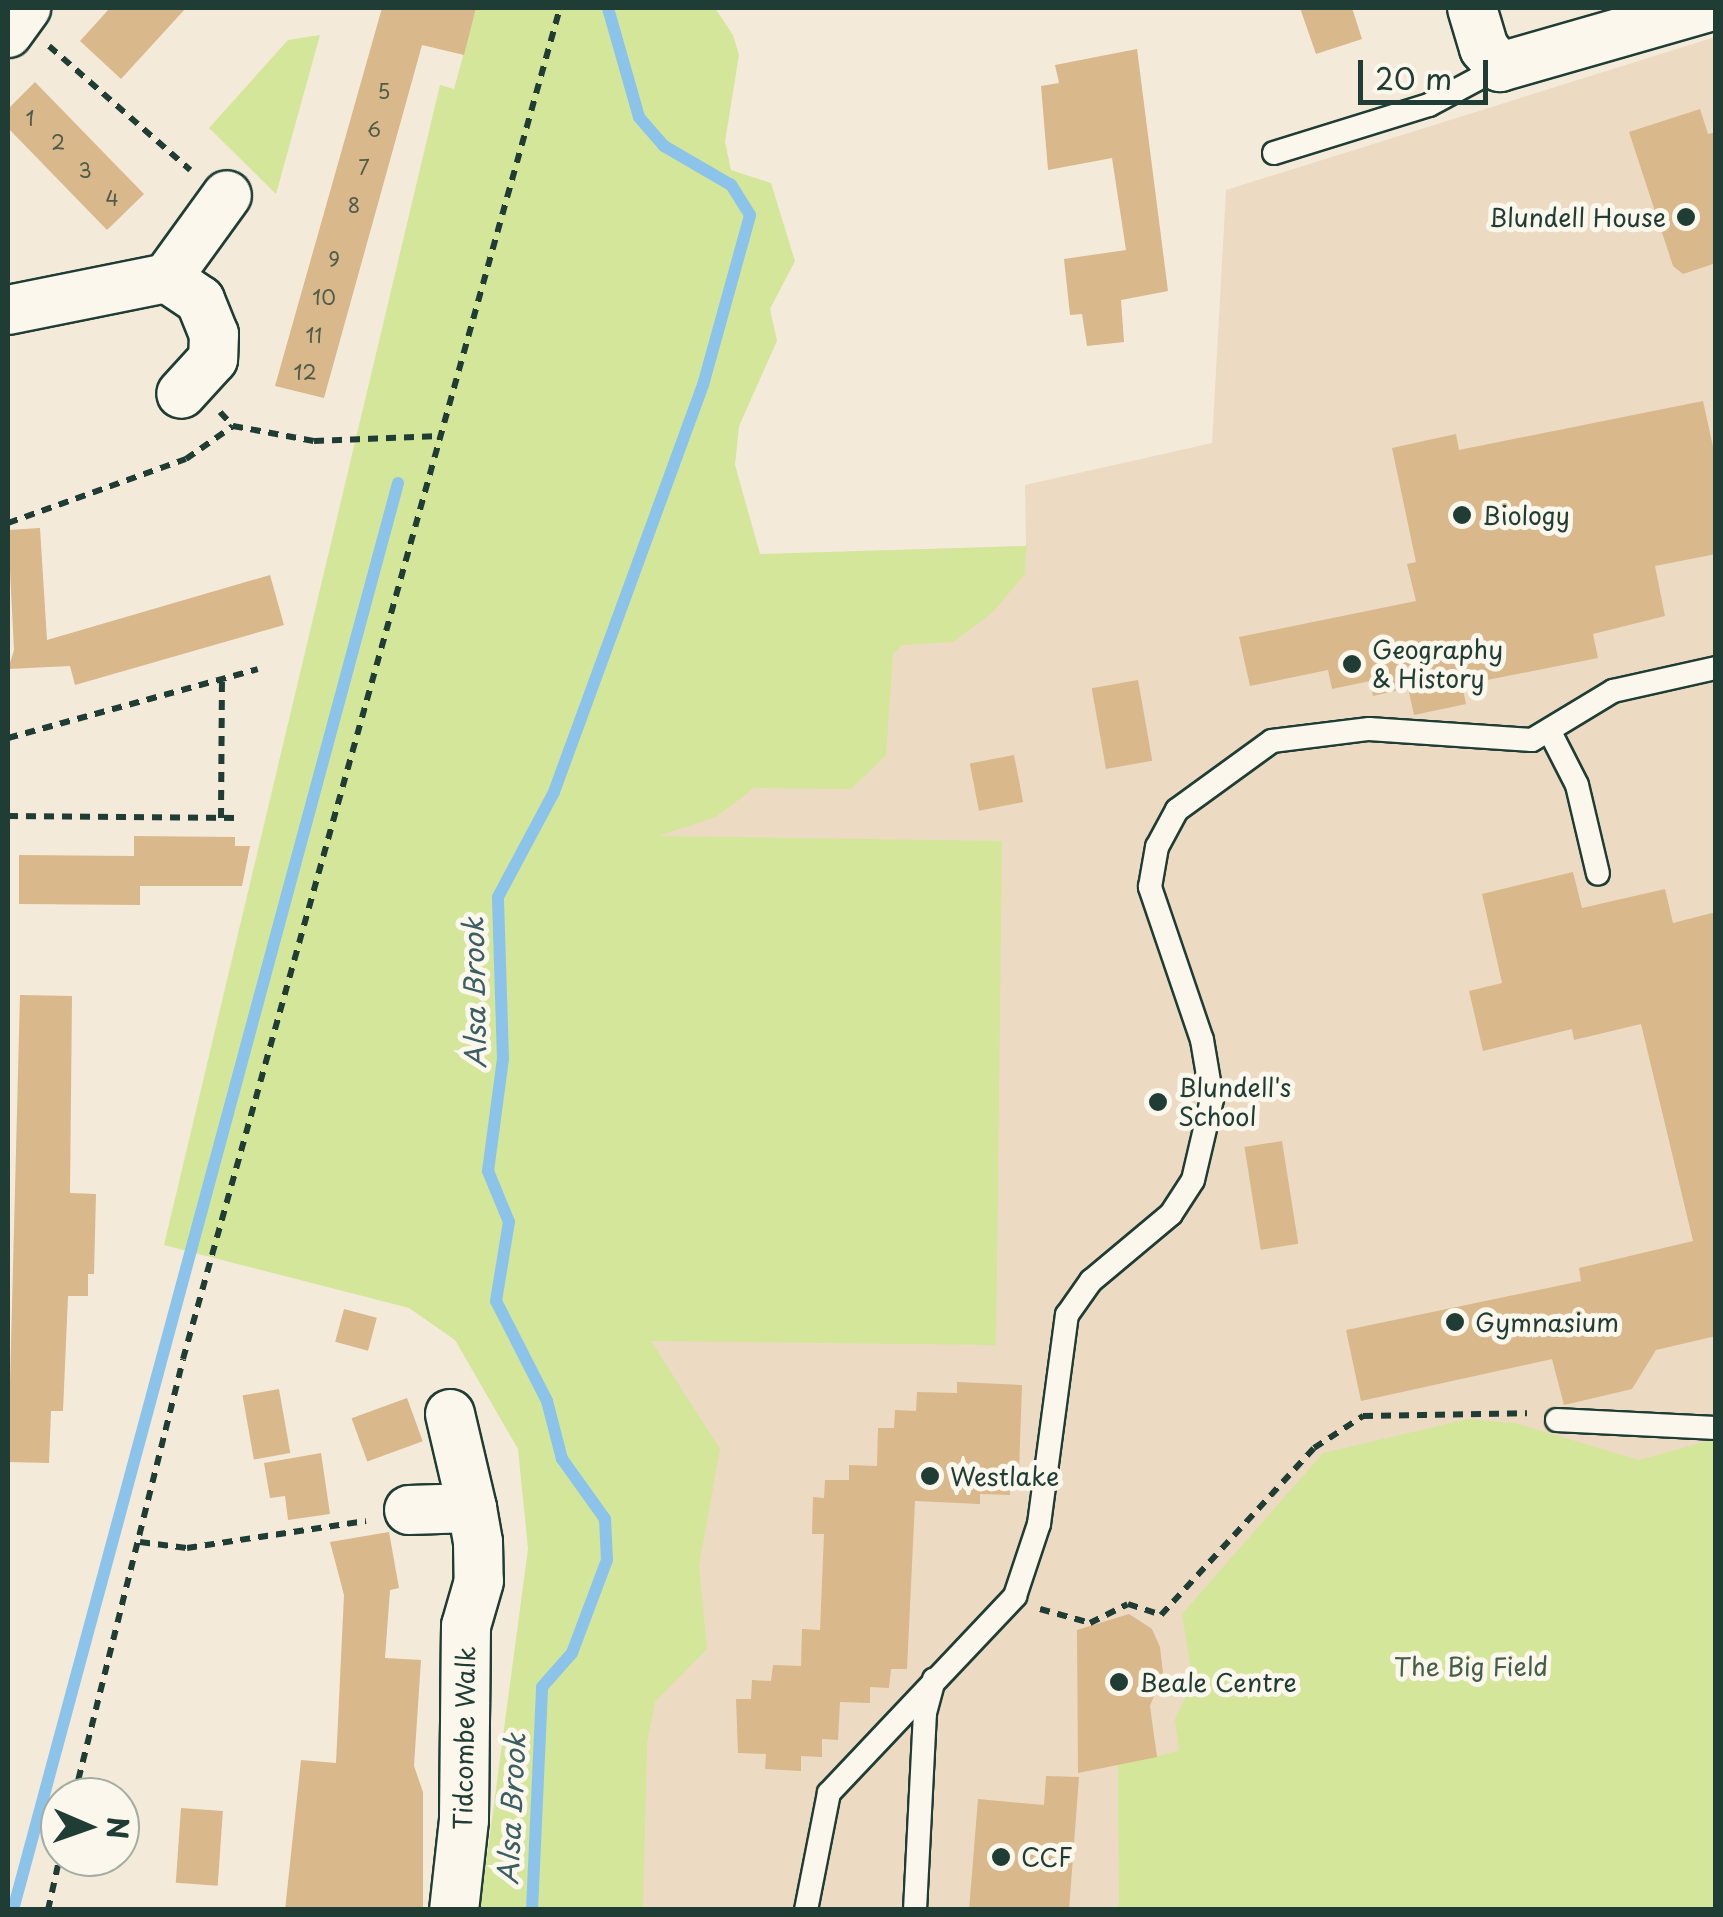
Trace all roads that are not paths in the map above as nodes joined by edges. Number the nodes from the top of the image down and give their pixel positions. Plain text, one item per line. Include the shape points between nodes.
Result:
1 (1472, 8) edge
2 (1706, 8) edge
3 (1500, 67) junction
4 (1274, 152) dead end
5 (224, 199) road end
6 (167, 278) junction
7 (8, 310) edge
8 (188, 390) road end
9 (1716, 668) edge
10 (1550, 732) junction
11 (1598, 874) dead end
12 (450, 1414) dead end
13 (1558, 1420) road end
14 (1716, 1428) edge
15 (472, 1508) junction
16 (409, 1510) road end
17 (937, 1671) junction
18 (454, 1910) edge
19 (806, 1910) edge
20 (914, 1910) edge

1 - 3 street via 1484,48
2 - 3 street
3 - 4 lane via 1428,104
5 - 6 street
6 - 7 street
6 - 8 street via 200,300 214,334 214,359
9 - 10 lane via 1613,691
10 - 11 lane via 1578,784
10 - 17 lane via 1513,742 1370,729 1272,741 1178,810 1157,847 1150,888 1202,1040 1212,1100 1208,1131 1193,1180 1171,1214 1092,1281 1066,1315 1039,1524 1015,1596
12 - 15 street, Tidcombe Walk
13 - 14 lane
15 - 16 street
15 - 18 street, Tidcombe Walk via 479,1581 466,1626 464,1820
17 - 19 lane via 829,1793
17 - 20 lane via 925,1713

